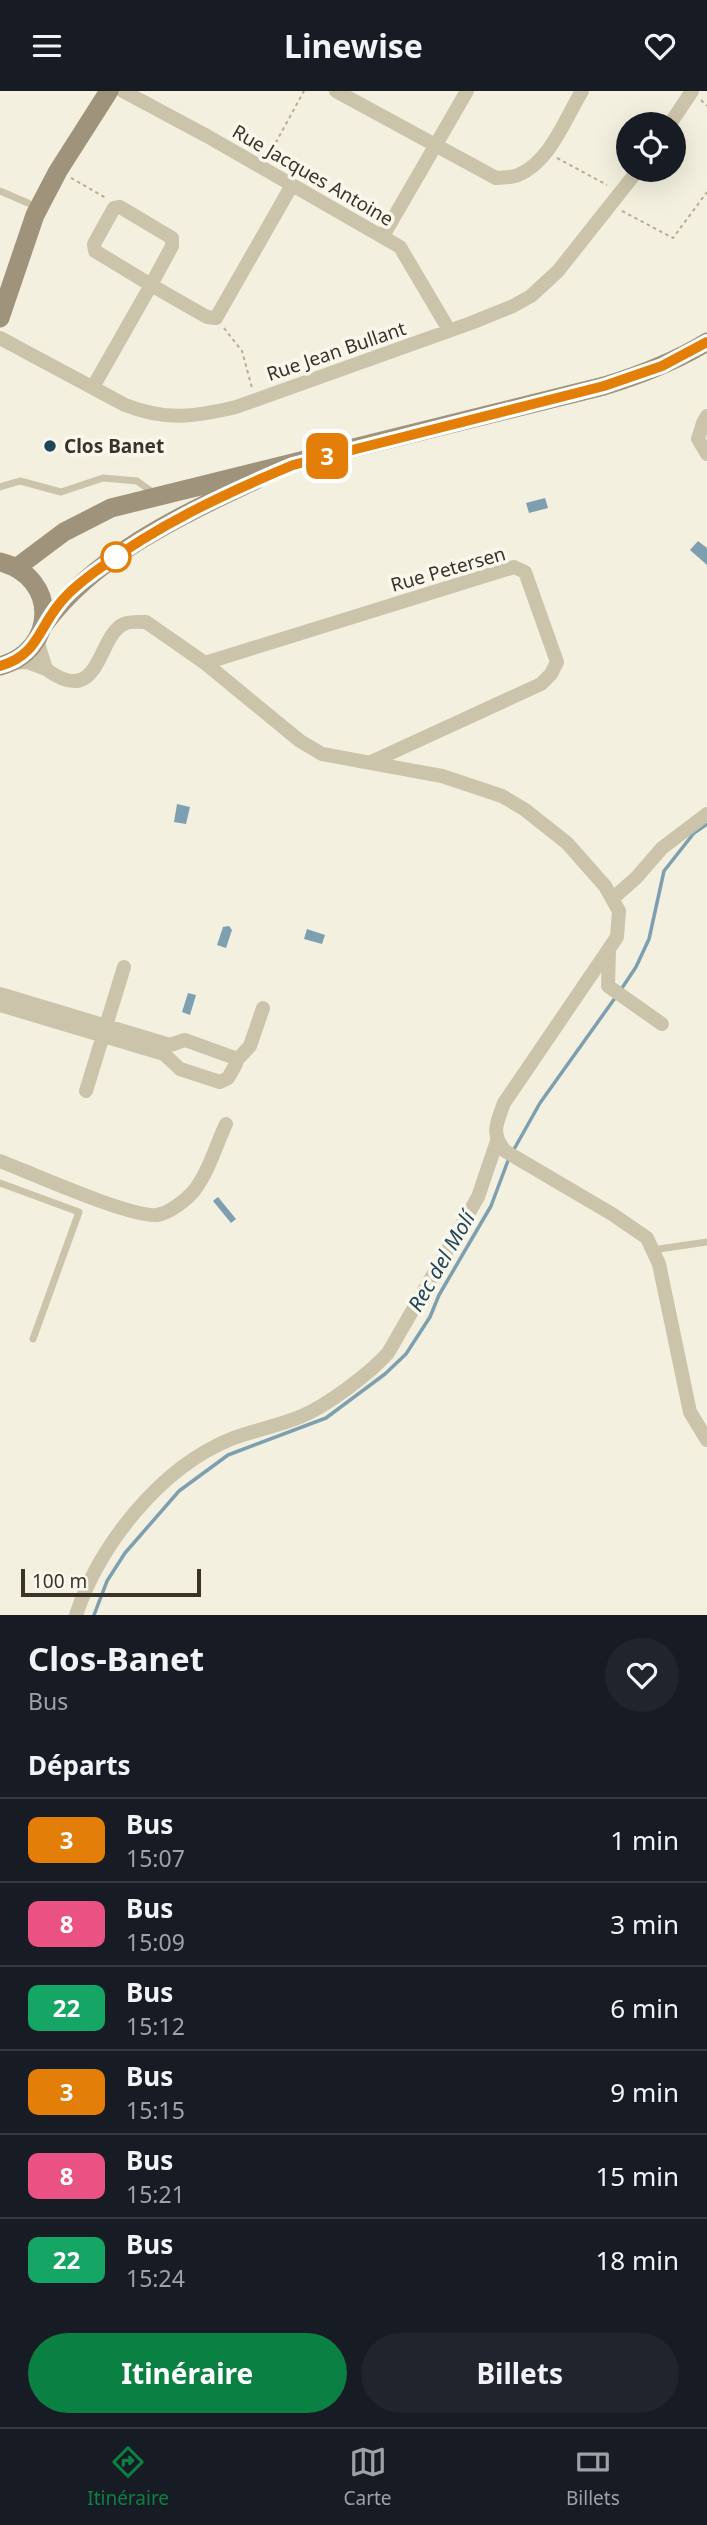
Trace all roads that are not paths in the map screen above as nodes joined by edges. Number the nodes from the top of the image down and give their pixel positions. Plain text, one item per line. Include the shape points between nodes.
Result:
1 (94, 91) edge
2 (109, 91) edge
3 (122, 91) edge
4 (336, 91) edge
5 (467, 91) edge
6 (582, 91) edge
7 (692, 91) edge
8 (678, 112) edge
9 (434, 146) junction
10 (629, 182) edge
11 (292, 185) junction
12 (0, 191) edge
13 (29, 203) junction
14 (383, 236) junction
15 (0, 278) edge
16 (151, 285) junction
17 (0, 318) edge
18 (449, 330) junction
19 (0, 338) edge
20 (707, 342) edge
21 (93, 387) junction
22 (707, 416) edge
23 (707, 454) edge
24 (293, 465) junction
25 (0, 487) edge
26 (153, 497) junction
27 (6, 564) edge
28 (40, 633) junction
29 (205, 663) junction
30 (6, 665) edge
31 (46, 669) junction
32 (371, 762) junction
33 (707, 814) edge
34 (612, 899) junction
35 (609, 949) junction
36 (124, 967) dead end
37 (0, 994) edge
38 (0, 1005) edge
39 (263, 1008) dead end
40 (662, 1024) dead end
41 (104, 1031) junction
42 (168, 1050) junction
43 (236, 1061) junction
44 (86, 1091) dead end
45 (226, 1124) dead end
46 (506, 1150) junction
47 (0, 1161) edge
48 (0, 1183) edge
49 (707, 1242) edge
50 (652, 1250) junction
51 (33, 1339) dead end
52 (707, 1440) edge
53 (76, 1615) edge

1 - 13 main road
2 - 17 main road via 58,171 27,233
3 - 11 street, Rue Jacques Antoine
4 - 9 street
5 - 9 street
6 - 9 street via 549,149 517,176 496,178
7 - 8 street
9 - 14 street
10 - 18 street, Rue Jean Bullant via 558,271 531,296
11 - 14 street, Rue Jacques Antoine
11 - 16 street via 216,318
12 - 13 lane
13 - 15 main road
14 - 18 street, Rue Jacques Antoine via 400,247
16 - 16 street via 172,238 120,207 114,208 94,244 95,251
16 - 21 street
18 - 21 street, Rue Jean Bullant via 198,416 136,409
19 - 21 street, Rue Jean Bullant
20 - 24 main road via 672,361 604,386
22 - 23 street via 698,439
24 - 26 main road
24 - 28 main road via 145,538 80,583 61,601
25 - 26 lane via 20,481 61,492 103,478 137,481
26 - 27 main road via 111,508
27 - 28 main road via 27,575 36,586 44,612
28 - 30 main road via 22,657
28 - 31 street
29 - 31 street via 163,632 137,622 124,624 112,634 93,671 82,678 58,678
29 - 32 street via 299,741 322,754
29 - 32 street, Rue Petersen via 514,568 526,572 557,662 551,674 541,684
30 - 31 street via 27,663
32 - 34 street via 442,776 502,796 567,843
33 - 34 street via 662,848
34 - 35 street via 619,911 617,937
35 - 40 street via 608,986
35 - 46 street via 504,1103 495,1127
36 - 41 street
37 - 41 street
38 - 41 street
39 - 43 street via 250,1047
41 - 42 street
41 - 44 street
42 - 43 street via 185,1040
42 - 43 street via 180,1069 220,1082 233,1072
45 - 47 street via 193,1192 159,1215 117,1207
46 - 50 street via 612,1213 647,1238
46 - 53 street via 388,1353 374,1368 303,1416 197,1455 142,1506 98,1562
48 - 51 lane via 79,1212
49 - 50 lane
50 - 52 street via 659,1264 690,1412

